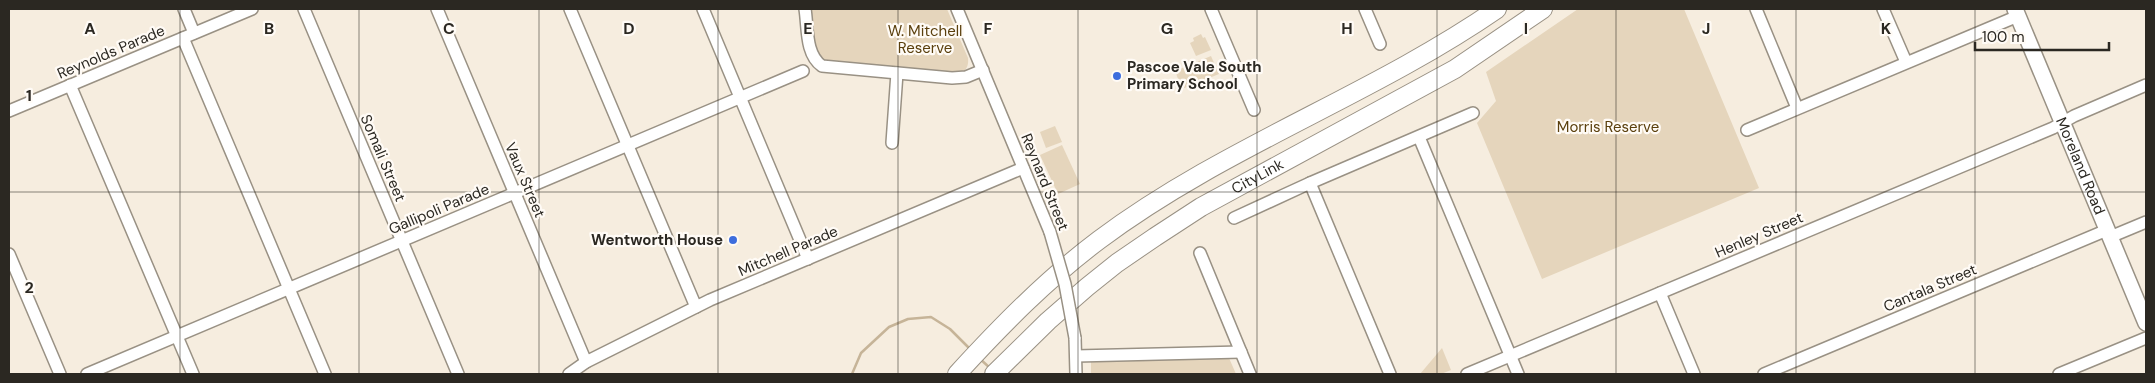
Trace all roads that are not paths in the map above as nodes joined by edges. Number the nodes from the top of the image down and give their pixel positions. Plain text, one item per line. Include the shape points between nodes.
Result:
1 (184, 9) edge
2 (252, 9) edge
3 (304, 9) edge
4 (437, 9) edge
5 (570, 9) edge
6 (703, 9) edge
7 (806, 9) edge
8 (957, 9) edge
9 (1211, 9) edge
10 (1366, 9) edge
11 (1497, 9) edge
12 (1543, 9) edge
13 (1756, 9) edge
14 (1884, 9) edge
15 (2017, 12) edge
16 (189, 35) junction
17 (1380, 44) dead end
18 (1906, 62) junction
19 (983, 70) junction
20 (803, 71) dead end
21 (897, 73) junction
22 (70, 85) junction
23 (2146, 85) edge
24 (741, 98) junction
25 (1797, 108) junction
26 (1254, 110) dead end
27 (9, 111) edge
28 (1473, 113) dead end
29 (2062, 122) junction
30 (1747, 130) dead end
31 (1419, 137) junction
32 (892, 143) dead end
33 (628, 146) junction
34 (1024, 168) junction
35 (1310, 183) junction
36 (515, 193) junction
37 (1234, 218) dead end
38 (2146, 222) edge
39 (2109, 234) junction
40 (402, 241) junction
41 (1200, 253) dead end
42 (9, 254) edge
43 (808, 259) junction
44 (289, 289) junction
45 (1660, 294) junction
46 (696, 307) junction
47 (2146, 324) edge
48 (177, 337) junction
49 (2146, 338) edge
50 (1241, 352) junction
51 (1076, 356) junction
52 (1510, 356) junction
53 (586, 362) junction
54 (961, 370) edge
55 (60, 374) edge
56 (88, 374) edge
57 (193, 374) edge
58 (325, 374) edge
59 (458, 374) edge
60 (569, 374) edge
61 (994, 374) edge
62 (1076, 374) edge
63 (1250, 374) edge
64 (1390, 374) edge
65 (1467, 374) edge
66 (1518, 374) edge
67 (1694, 374) edge
68 (1764, 374) edge
69 (2059, 374) edge

1 - 16 street
2 - 16 street, Reynolds Parade
3 - 40 street, Somali Street
4 - 36 street, Vaux Street
5 - 33 street
6 - 24 street
7 - 21 street via 810,50 817,62 827,67
8 - 19 street, Reynard Street
9 - 26 street
10 - 17 street
11 - 54 highway, CityLink via 1432,50 1243,151 1152,204 1100,239 1025,302
12 - 61 highway, CityLink via 1455,69 1209,203 1155,237 1117,263 1048,321
13 - 25 street
14 - 18 street
15 - 18 street
15 - 29 main road, Moreland Road
16 - 22 street, Reynolds Parade
16 - 44 street
18 - 25 street
19 - 21 street via 959,77
19 - 34 street, Reynard Street
20 - 24 street, Gallipoli Parade
21 - 32 street
22 - 27 street, Reynolds Parade
22 - 48 street
23 - 29 street, Henley Street
24 - 33 street, Gallipoli Parade
24 - 43 street
25 - 30 street
28 - 31 street
29 - 39 main road, Moreland Road
29 - 45 street, Henley Street
31 - 35 street
31 - 52 street
33 - 36 street, Gallipoli Parade
33 - 46 street
34 - 43 street, Mitchell Parade
34 - 51 street, Reynard Street, bridge via 1050,232 1065,284
35 - 37 street
35 - 64 street
36 - 40 street, Gallipoli Parade
36 - 53 street, Vaux Street
38 - 39 street, Cantala Street
39 - 47 main road, Moreland Road
39 - 68 street, Cantala Street
40 - 44 street, Gallipoli Parade
40 - 59 street, Somali Street
41 - 50 street
42 - 55 street
43 - 46 street, Mitchell Parade
44 - 48 street, Gallipoli Parade
44 - 58 street
45 - 52 street, Henley Street
45 - 67 street
46 - 53 street, Mitchell Parade
48 - 56 street, Gallipoli Parade
48 - 57 street
49 - 69 street
50 - 51 street
50 - 63 street
51 - 62 street, Reynard Street
52 - 65 street, Henley Street
52 - 66 street
53 - 60 street, Mitchell Parade

